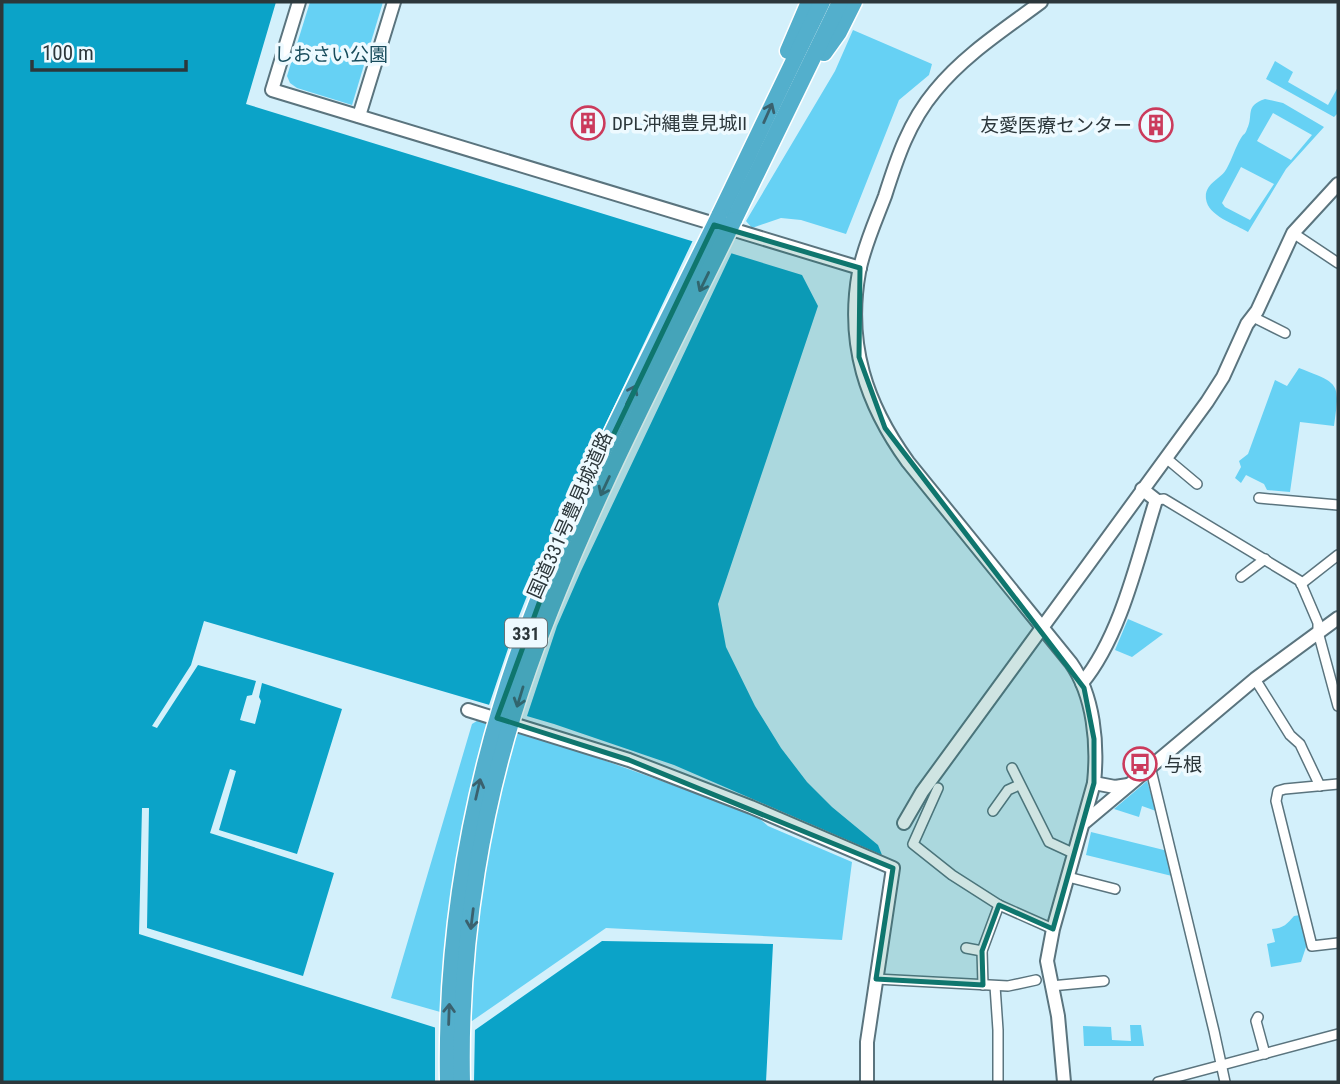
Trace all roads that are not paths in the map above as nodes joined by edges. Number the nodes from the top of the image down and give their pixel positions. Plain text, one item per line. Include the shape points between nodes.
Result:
1 (299, 2) edge
2 (394, 2) edge
3 (809, 2) edge
4 (822, 2) edge
5 (840, 2) edge
6 (853, 2) edge
7 (1041, 2) edge
8 (784, 78) junction
9 (799, 89) junction
10 (359, 116) junction
11 (1338, 184) edge
12 (727, 218) junction
13 (1293, 233) junction
14 (1338, 263) edge
15 (860, 268) junction
16 (1253, 317) junction
17 (1285, 333) dead end
18 (1166, 458) junction
19 (1196, 484) dead end
20 (1142, 489) junction
21 (1259, 498) dead end
22 (1156, 500) junction
23 (1338, 505) edge
24 (1338, 555) edge
25 (1265, 559) junction
26 (1241, 578) dead end
27 (1301, 584) junction
28 (1338, 618) edge
29 (1042, 628) junction
30 (1318, 632) junction
31 (1255, 679) junction
32 (1082, 683) junction
33 (1338, 706) edge
34 (468, 710) dead end
35 (1150, 766) junction
36 (1012, 768) dead end
37 (1094, 783) junction
38 (1338, 784) edge
39 (1019, 785) junction
40 (1129, 785) junction
41 (1320, 786) junction
42 (938, 788) dead end
43 (993, 811) dead end
44 (1084, 822) junction
45 (904, 823) dead end
46 (1074, 854) junction
47 (1068, 877) junction
48 (1115, 889) dead end
49 (999, 905) junction
50 (1053, 929) junction
51 (1338, 943) edge
52 (966, 948) dead end
53 (982, 951) junction
54 (876, 979) junction
55 (1036, 980) dead end
56 (1104, 981) dead end
57 (983, 985) junction
58 (995, 986) junction
59 (1051, 986) junction
60 (1258, 1017) dead end
61 (1338, 1034) edge
62 (1265, 1054) junction
63 (1221, 1066) junction
64 (448, 1082) edge
65 (462, 1082) edge
66 (867, 1082) edge
67 (998, 1082) edge
68 (1065, 1082) edge
69 (1158, 1082) edge
70 (1225, 1082) edge

1 - 10 street via 272,90
2 - 10 street
3 - 8 highway via 787,53
4 - 8 highway, 国道331号豊見城道路 / 331
5 - 9 highway, 国道331号豊見城道路 / 331
6 - 9 highway via 839,32
7 - 15 street via 965,61 923,105 903,143
12 -> 8 highway, 国道331号豊見城道路 / 331
9 - 12 highway, 国道331号豊見城道路 / 331
10 - 15 street
11 - 13 street
64 -> 12 highway, 国道331号豊見城道路 / 331, bridge via 457,904 468,835 498,716 560,546
12 -> 65 highway, 国道331号豊見城道路 / 331, bridge via 575,552 528,668 497,776 479,863 467,953
13 - 14 street
13 - 16 street
15 - 29 street via 859,357 885,428
16 - 17 street
16 - 18 street via 1223,377
18 - 19 street
18 - 20 street
20 - 22 street
20 - 29 street
21 - 23 street
22 - 25 street via 1164,499
22 - 32 street via 1113,629 1098,663
24 - 27 street
25 - 26 street
25 - 27 street
27 - 30 street
28 - 30 street
29 - 32 street
29 - 45 street
30 - 31 street
30 - 33 street
31 - 35 street
31 - 41 street via 1300,744
32 - 37 street via 1094,739
34 - 54 street via 641,765 893,868
35 - 40 street
35 - 63 street
36 - 39 street
37 - 40 street
37 - 44 street
38 - 41 street
39 - 43 street via 1008,790
39 - 46 street via 1049,842
40 - 44 street
41 - 51 street via 1278,791 1276,801 1311,946
42 - 49 street via 913,844
44 - 46 street
46 - 47 street
47 - 48 street
47 - 50 street
49 - 50 street
49 - 53 street
50 - 59 street via 1047,961
52 - 53 street
53 - 57 street
54 - 57 street
54 - 66 street via 866,1053
55 - 58 street
56 - 59 street
57 - 58 street
58 - 67 street
59 - 68 street
60 - 62 street
61 - 62 street
62 - 63 street
63 - 69 street
63 - 70 street

